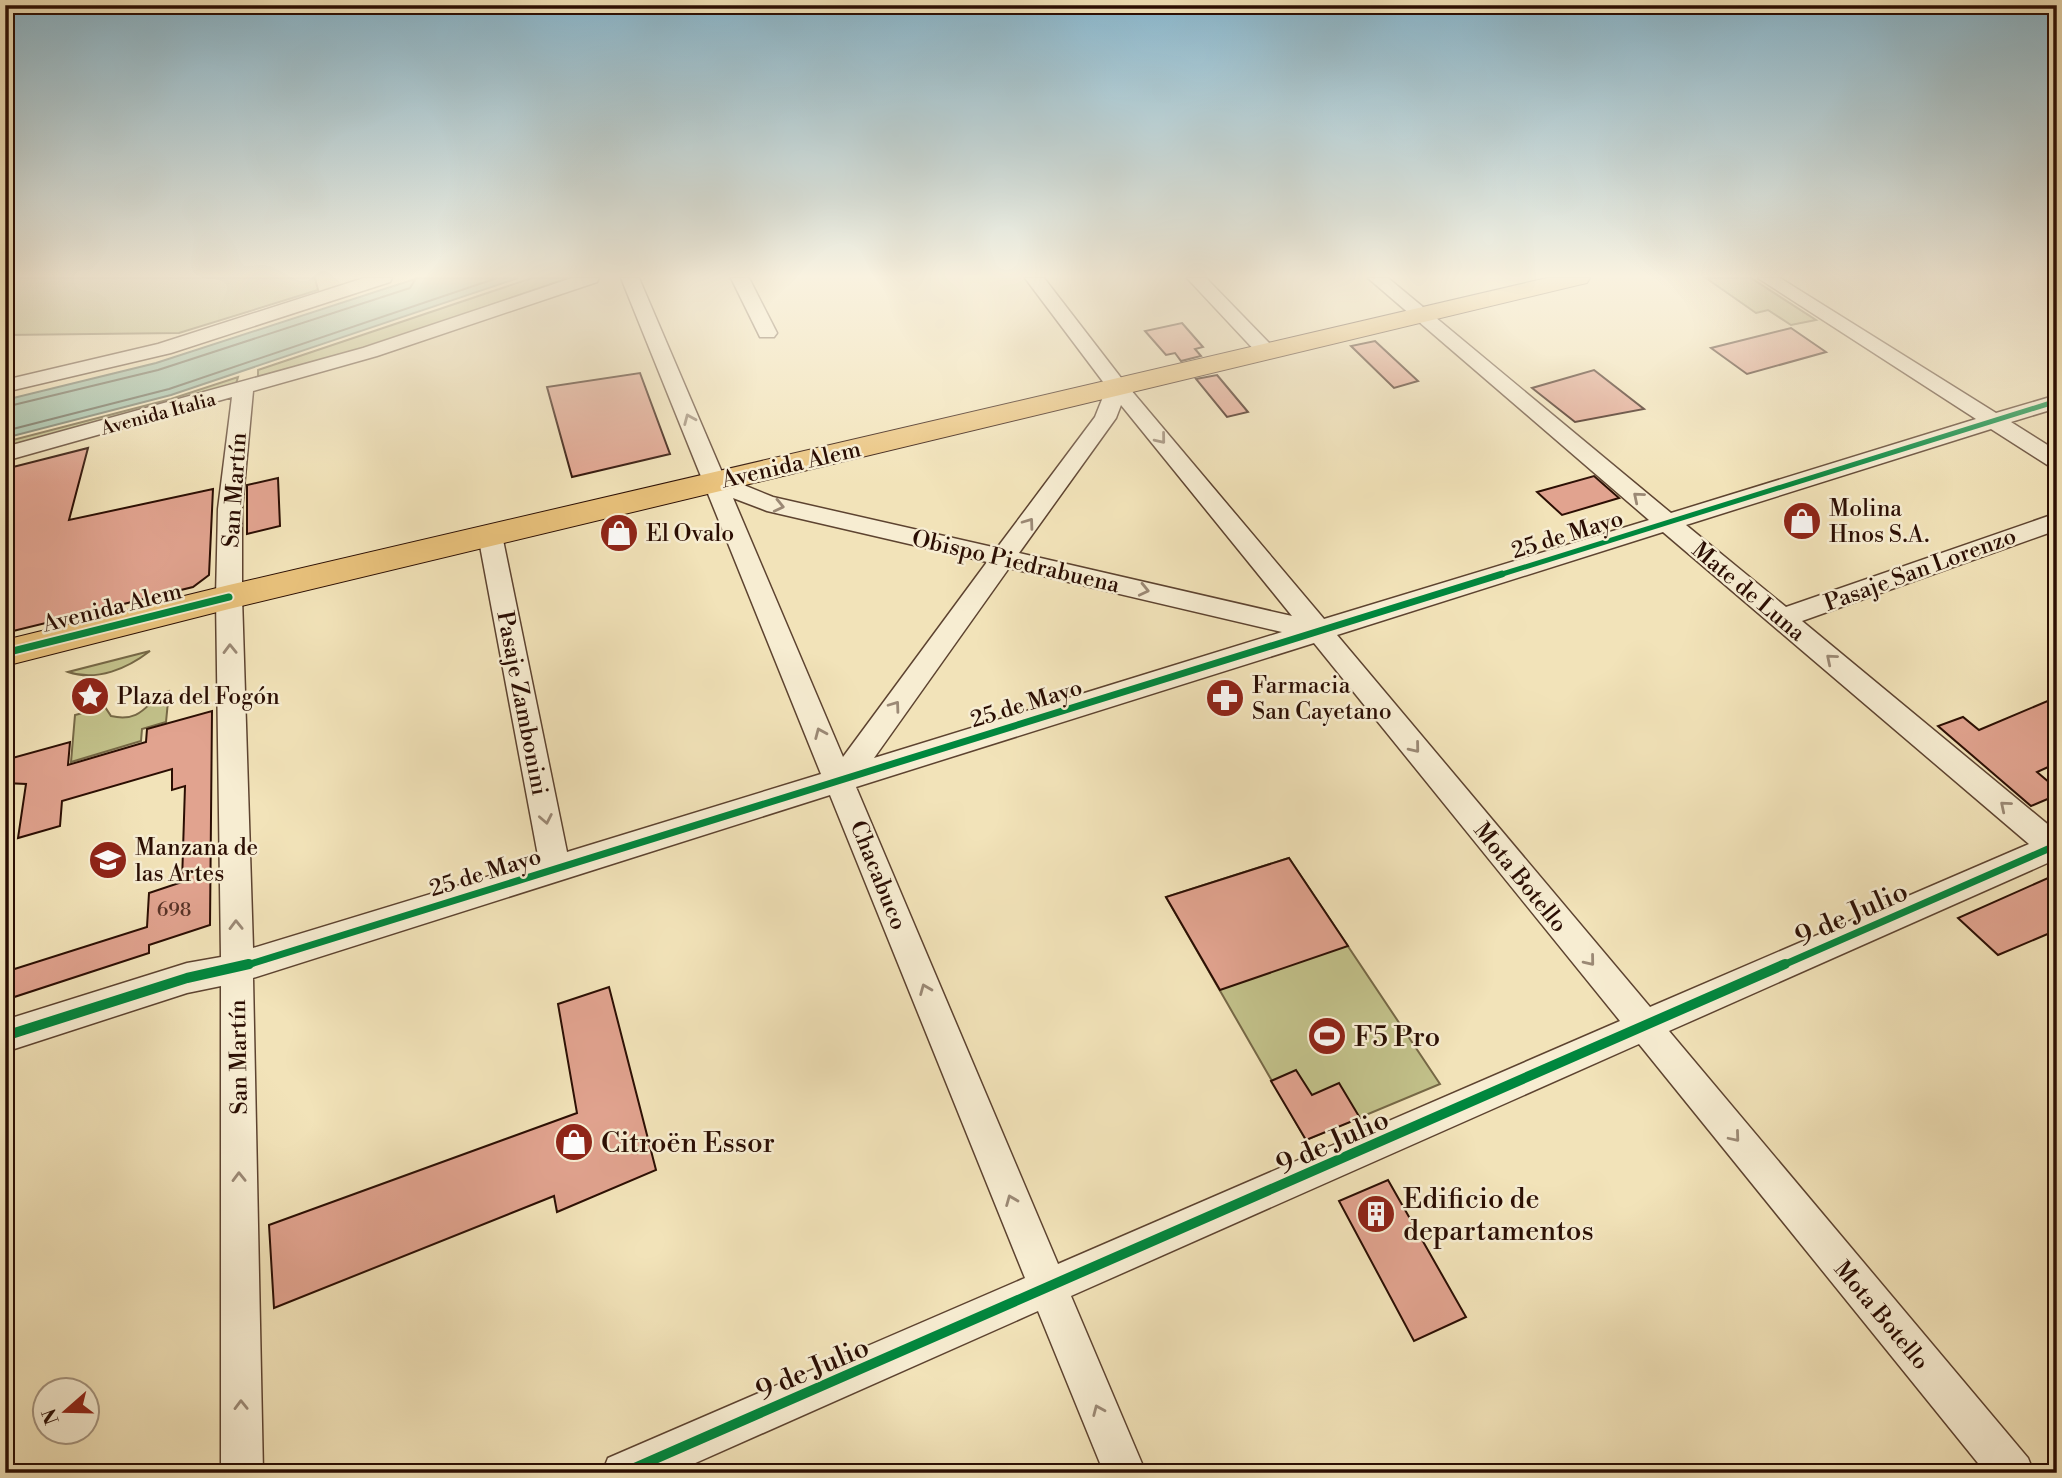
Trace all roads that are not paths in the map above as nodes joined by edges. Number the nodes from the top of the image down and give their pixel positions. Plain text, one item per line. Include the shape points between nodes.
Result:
1 (170, 347) edge
2 (384, 347) edge
3 (659, 347) edge
4 (1087, 347) edge
5 (1262, 347) edge
6 (1283, 347) edge
7 (1459, 347) edge
8 (1876, 347) edge
9 (1266, 351) junction
10 (5, 386) edge
11 (1118, 387) junction
12 (243, 390) junction
13 (2057, 401) edge
14 (1993, 421) junction
15 (5, 454) edge
16 (2057, 461) edge
17 (715, 482) junction
18 (2057, 521) edge
19 (1668, 523) junction
20 (490, 535) junction
21 (1004, 558) junction
22 (229, 597) junction
23 (1782, 618) junction
24 (1319, 631) junction
25 (5, 653) edge
26 (841, 781) junction
27 (2055, 848) edge
28 (556, 871) junction
29 (237, 968) junction
30 (1644, 1027) junction
31 (5, 1036) edge
32 (1047, 1288) junction
33 (242, 1473) edge
34 (623, 1473) edge
35 (1125, 1473) edge
36 (2013, 1473) edge

1 - 10 street
2 - 12 street, Avenida Italia
17 -> 3 street, Chacabuco
4 - 11 street, Mota Botello
5 - 9 street
6 - 9 main road, Avenida Alem
19 -> 7 street, Mate de Luna
8 - 14 street
9 - 11 main road, Avenida Alem
11 - 17 main road, Avenida Alem
21 -> 11 street via 1105,418
11 -> 24 street, Mota Botello
12 - 15 street, Avenida Italia
12 - 22 street, San Martín via 230,509
13 - 14 street, 25 de Mayo
14 - 16 street
14 - 19 street, 25 de Mayo
17 - 20 main road, Avenida Alem
17 -> 21 street, Obispo Piedrabuena via 767,503
26 -> 17 street, Chacabuco
18 - 23 street, Pasaje San Lorenzo
19 - 23 street, Mate de Luna
19 - 24 street, 25 de Mayo
20 - 22 main road, Avenida Alem
20 -> 28 street, Pasaje Zambonini
21 -> 24 street, Obispo Piedrabuena
26 -> 21 street
22 - 25 main road, Avenida Alem
29 -> 22 street, San Martín
27 -> 23 street, Mate de Luna
24 - 26 street, 25 de Mayo
24 -> 30 street, Mota Botello
26 - 28 street, 25 de Mayo
32 -> 26 street, Chacabuco
27 - 30 street, 9 de Julio
28 - 29 street, 25 de Mayo
29 - 31 street, 25 de Mayo via 187,978
33 -> 29 street, San Martín
30 - 32 street, 9 de Julio
30 -> 36 street, Mota Botello
32 - 34 street, 9 de Julio
35 -> 32 street, Chacabuco

